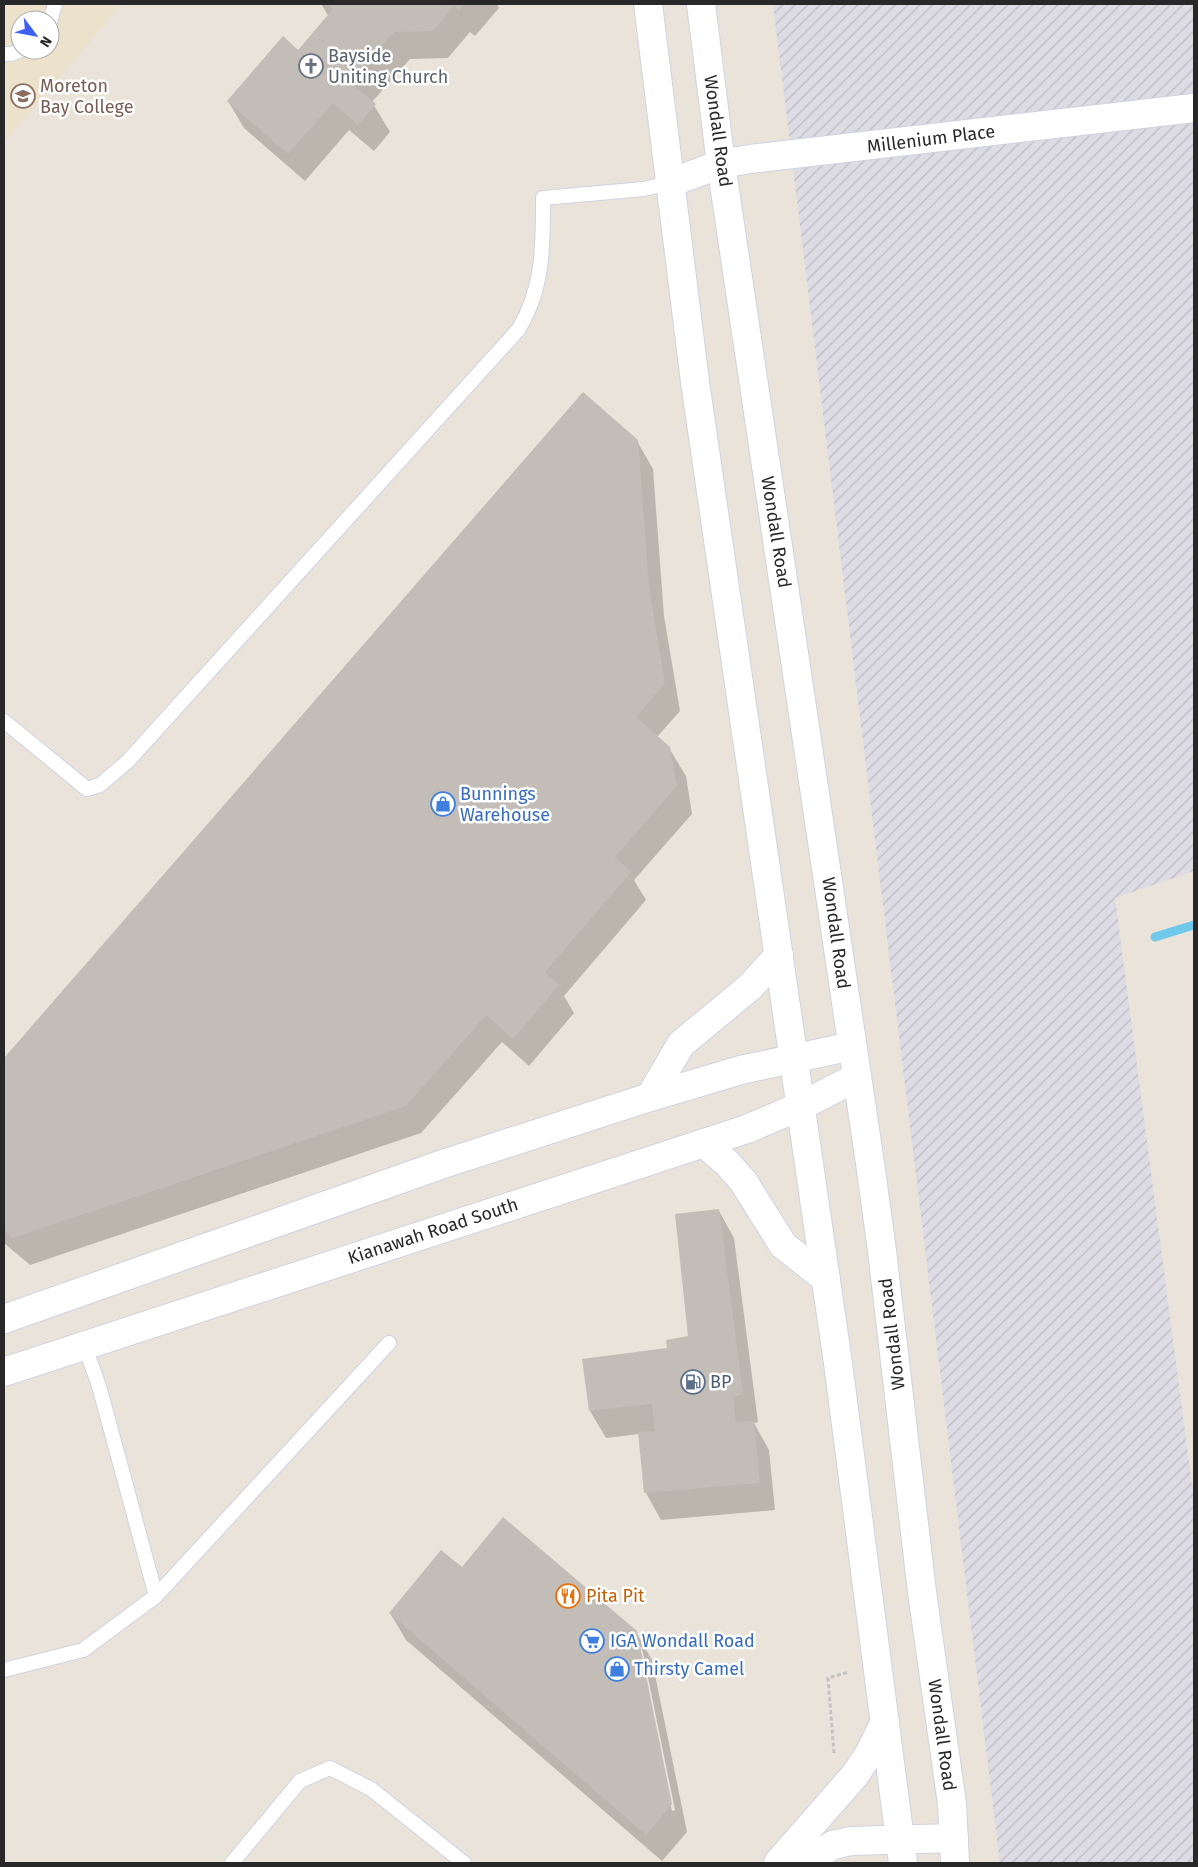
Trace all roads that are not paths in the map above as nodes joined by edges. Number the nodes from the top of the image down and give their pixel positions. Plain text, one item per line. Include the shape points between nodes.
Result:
1 (648, 4) edge
2 (701, 4) edge
3 (1194, 108) edge
4 (721, 164) junction
5 (670, 183) junction
6 (4, 721) edge
7 (779, 955) junction
8 (852, 1046) junction
9 (793, 1058) junction
10 (857, 1077) junction
11 (650, 1097) junction
12 (802, 1106) junction
13 (704, 1143) junction
14 (826, 1278) junction
15 (4, 1319) edge
16 (389, 1343) dead end
17 (85, 1347) junction
18 (4, 1372) edge
19 (156, 1596) junction
20 (4, 1670) edge
21 (885, 1722) junction
22 (902, 1851) edge
23 (955, 1851) edge
24 (232, 1863) edge
25 (464, 1863) edge
26 (778, 1863) edge
27 (805, 1863) edge

1 - 5 main road
2 - 4 main road, Wondall Road
3 - 4 main road, Millenium Place
4 - 5 main road, Millenium Place
4 - 8 main road, Wondall Road
5 - 6 lane via 644,189 544,198 538,280 534,298 518,330 128,761 100,785 87,789
5 - 7 main road via 695,382
7 - 9 main road
7 - 11 main road via 750,987 681,1044
8 - 9 main road
8 - 10 main road, Wondall Road
9 - 11 main road
9 - 12 main road
10 - 12 main road, Kianawah Road South
10 - 23 main road, Wondall Road via 882,1250 922,1592 952,1804
11 - 15 main road via 443,1164
12 - 13 main road, Kianawah Road South
12 - 14 main road
13 - 14 main road via 743,1181 783,1245
13 - 17 main road, Kianawah Road South
14 - 21 main road
16 - 19 lane
17 - 18 main road, Kianawah Road South
17 - 19 lane
19 - 20 lane via 83,1650
21 - 22 main road
21 - 26 main road via 855,1775
22 - 23 main road
22 - 27 main road via 865,1840 833,1845
24 - 25 lane via 300,1781 330,1768 371,1789

